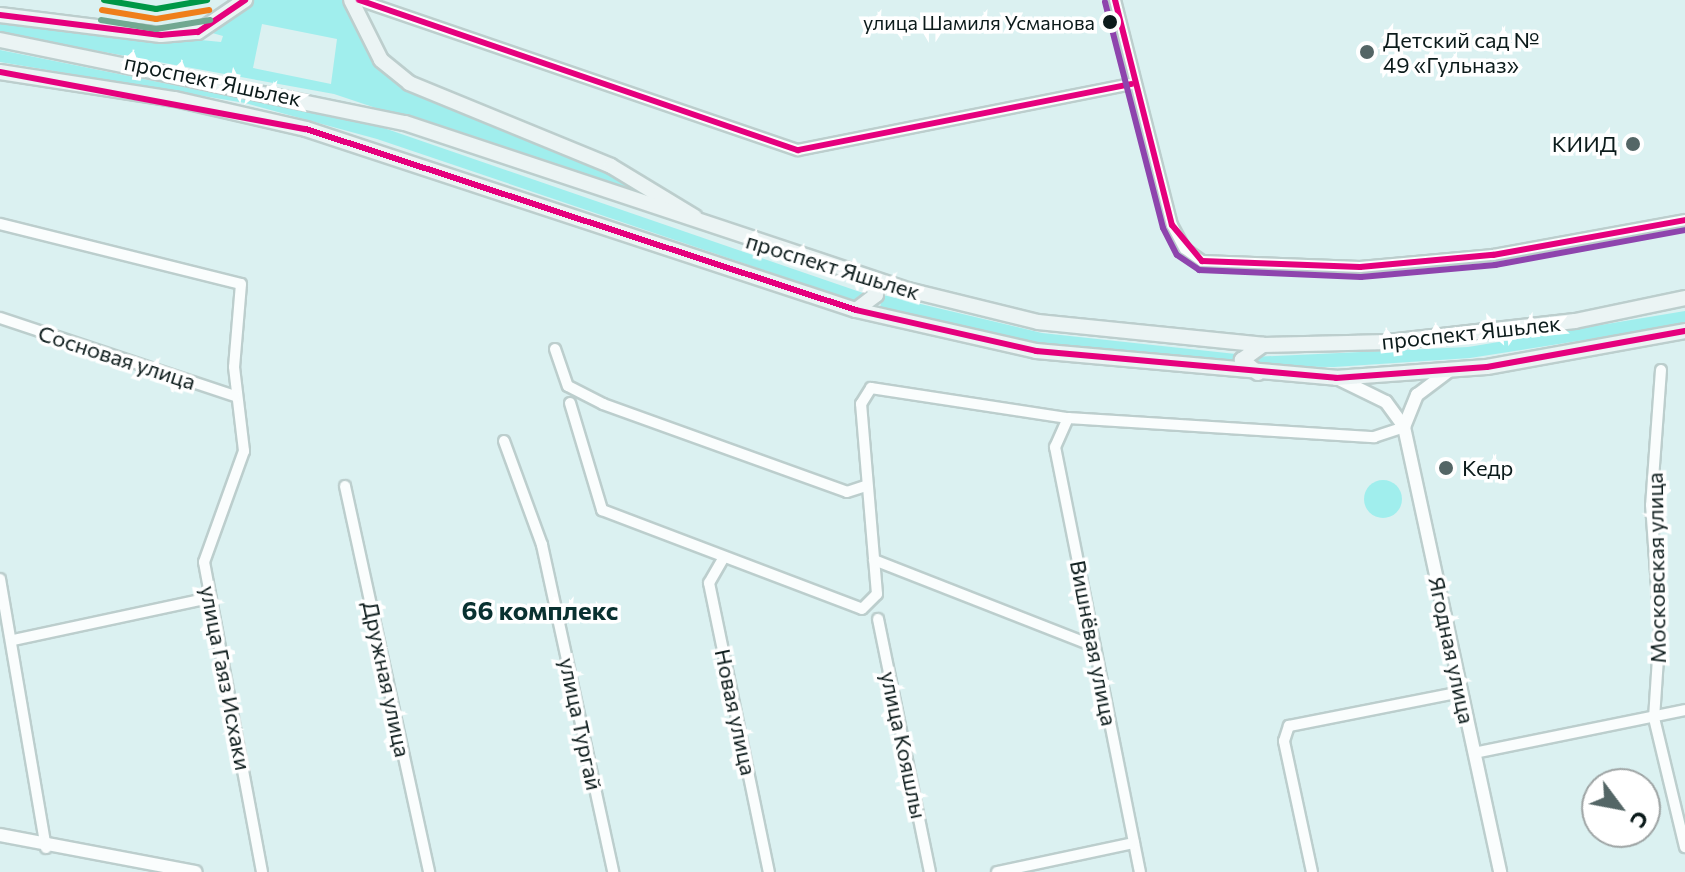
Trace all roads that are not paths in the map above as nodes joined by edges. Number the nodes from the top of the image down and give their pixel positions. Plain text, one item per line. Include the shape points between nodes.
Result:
1 (245, 0) edge
2 (351, 0) edge
3 (359, 0) edge
4 (1115, 0) edge
5 (0, 15) edge
6 (0, 40) edge
7 (0, 72) edge
8 (1132, 84) junction
9 (1685, 220) edge
10 (0, 224) edge
11 (715, 230) junction
12 (870, 278) junction
13 (1685, 298) edge
14 (856, 310) junction
15 (0, 318) edge
16 (1685, 331) edge
17 (1263, 345) junction
18 (555, 349) dead end
19 (1661, 370) dead end
20 (1448, 372) junction
21 (1259, 373) junction
22 (1336, 378) junction
23 (235, 396) junction
24 (570, 403) dead end
25 (1068, 418) junction
26 (1404, 427) junction
27 (504, 441) dead end
28 (345, 486) dead end
29 (865, 486) junction
30 (724, 557) junction
31 (874, 560) junction
32 (0, 579) edge
33 (209, 598) junction
34 (878, 619) dead end
35 (13, 640) junction
36 (1094, 646) junction
37 (1461, 692) junction
38 (1685, 710) edge
39 (1654, 718) junction
40 (1474, 753) junction
41 (0, 835) edge
42 (1134, 843) junction
43 (1685, 847) edge
44 (46, 848) junction
45 (196, 872) edge
46 (262, 872) edge
47 (429, 872) edge
48 (613, 872) edge
49 (769, 872) edge
50 (930, 872) edge
51 (997, 872) edge
52 (1140, 872) edge
53 (1312, 872) edge
54 (1500, 872) edge

1 - 5 main road via 198,32 161,35
2 - 11 main road via 381,60 409,83 611,166
3 - 8 street via 798,150
4 - 8 street
6 - 11 main road, проспект Яшьлек via 405,123
7 - 14 main road, проспект Яшьлек via 175,99 306,129
8 - 9 street via 1146,110 1178,239 1192,255 1217,264 1360,267 1493,255
10 - 23 street, улица Гаяз Исхаки via 241,284
11 - 12 main road, проспект Яшьлек
12 - 14 main road via 876,295
12 - 17 main road, проспект Яшьлек via 1038,322
13 - 17 main road, проспект Яшьлек via 1481,332
14 - 21 main road, проспект Яшьлек via 1036,351
15 - 23 street, Сосновая улица
16 - 20 main road, проспект Яшьлек
17 - 21 main road via 1242,360
18 - 29 street via 568,386 603,404 847,492
19 - 39 street, Московская улица via 1651,505 1660,628
20 - 22 main road, проспект Яшьлек
20 - 26 street via 1417,395
21 - 22 main road, проспект Яшьлек
22 - 26 street via 1386,402
23 - 33 street, улица Гаяз Исхаки via 244,451 209,538
24 - 30 street via 602,510
25 - 26 street via 1374,437
25 - 29 street via 871,388 861,404
25 - 36 street, Вишнёвая улица via 1055,447
26 - 37 street, Ягодная улица
27 - 48 street, улица Тургай via 542,545
28 - 47 street, Дружная улица
29 - 31 street
30 - 31 street via 862,609 877,594
30 - 49 street, Новая улица via 709,583
31 - 36 street
32 - 35 street
33 - 35 street
33 - 46 street, улица Гаяз Исхаки
34 - 50 street, улица Кояшлы
35 - 44 street
36 - 42 street, Вишнёвая улица
37 - 40 street, Ягодная улица
37 - 53 street via 1289,726 1284,741
38 - 39 street
39 - 40 street
39 - 43 street, Московская улица
40 - 54 street, Ягодная улица
41 - 44 street
42 - 51 street
42 - 52 street, Вишнёвая улица
44 - 45 street

